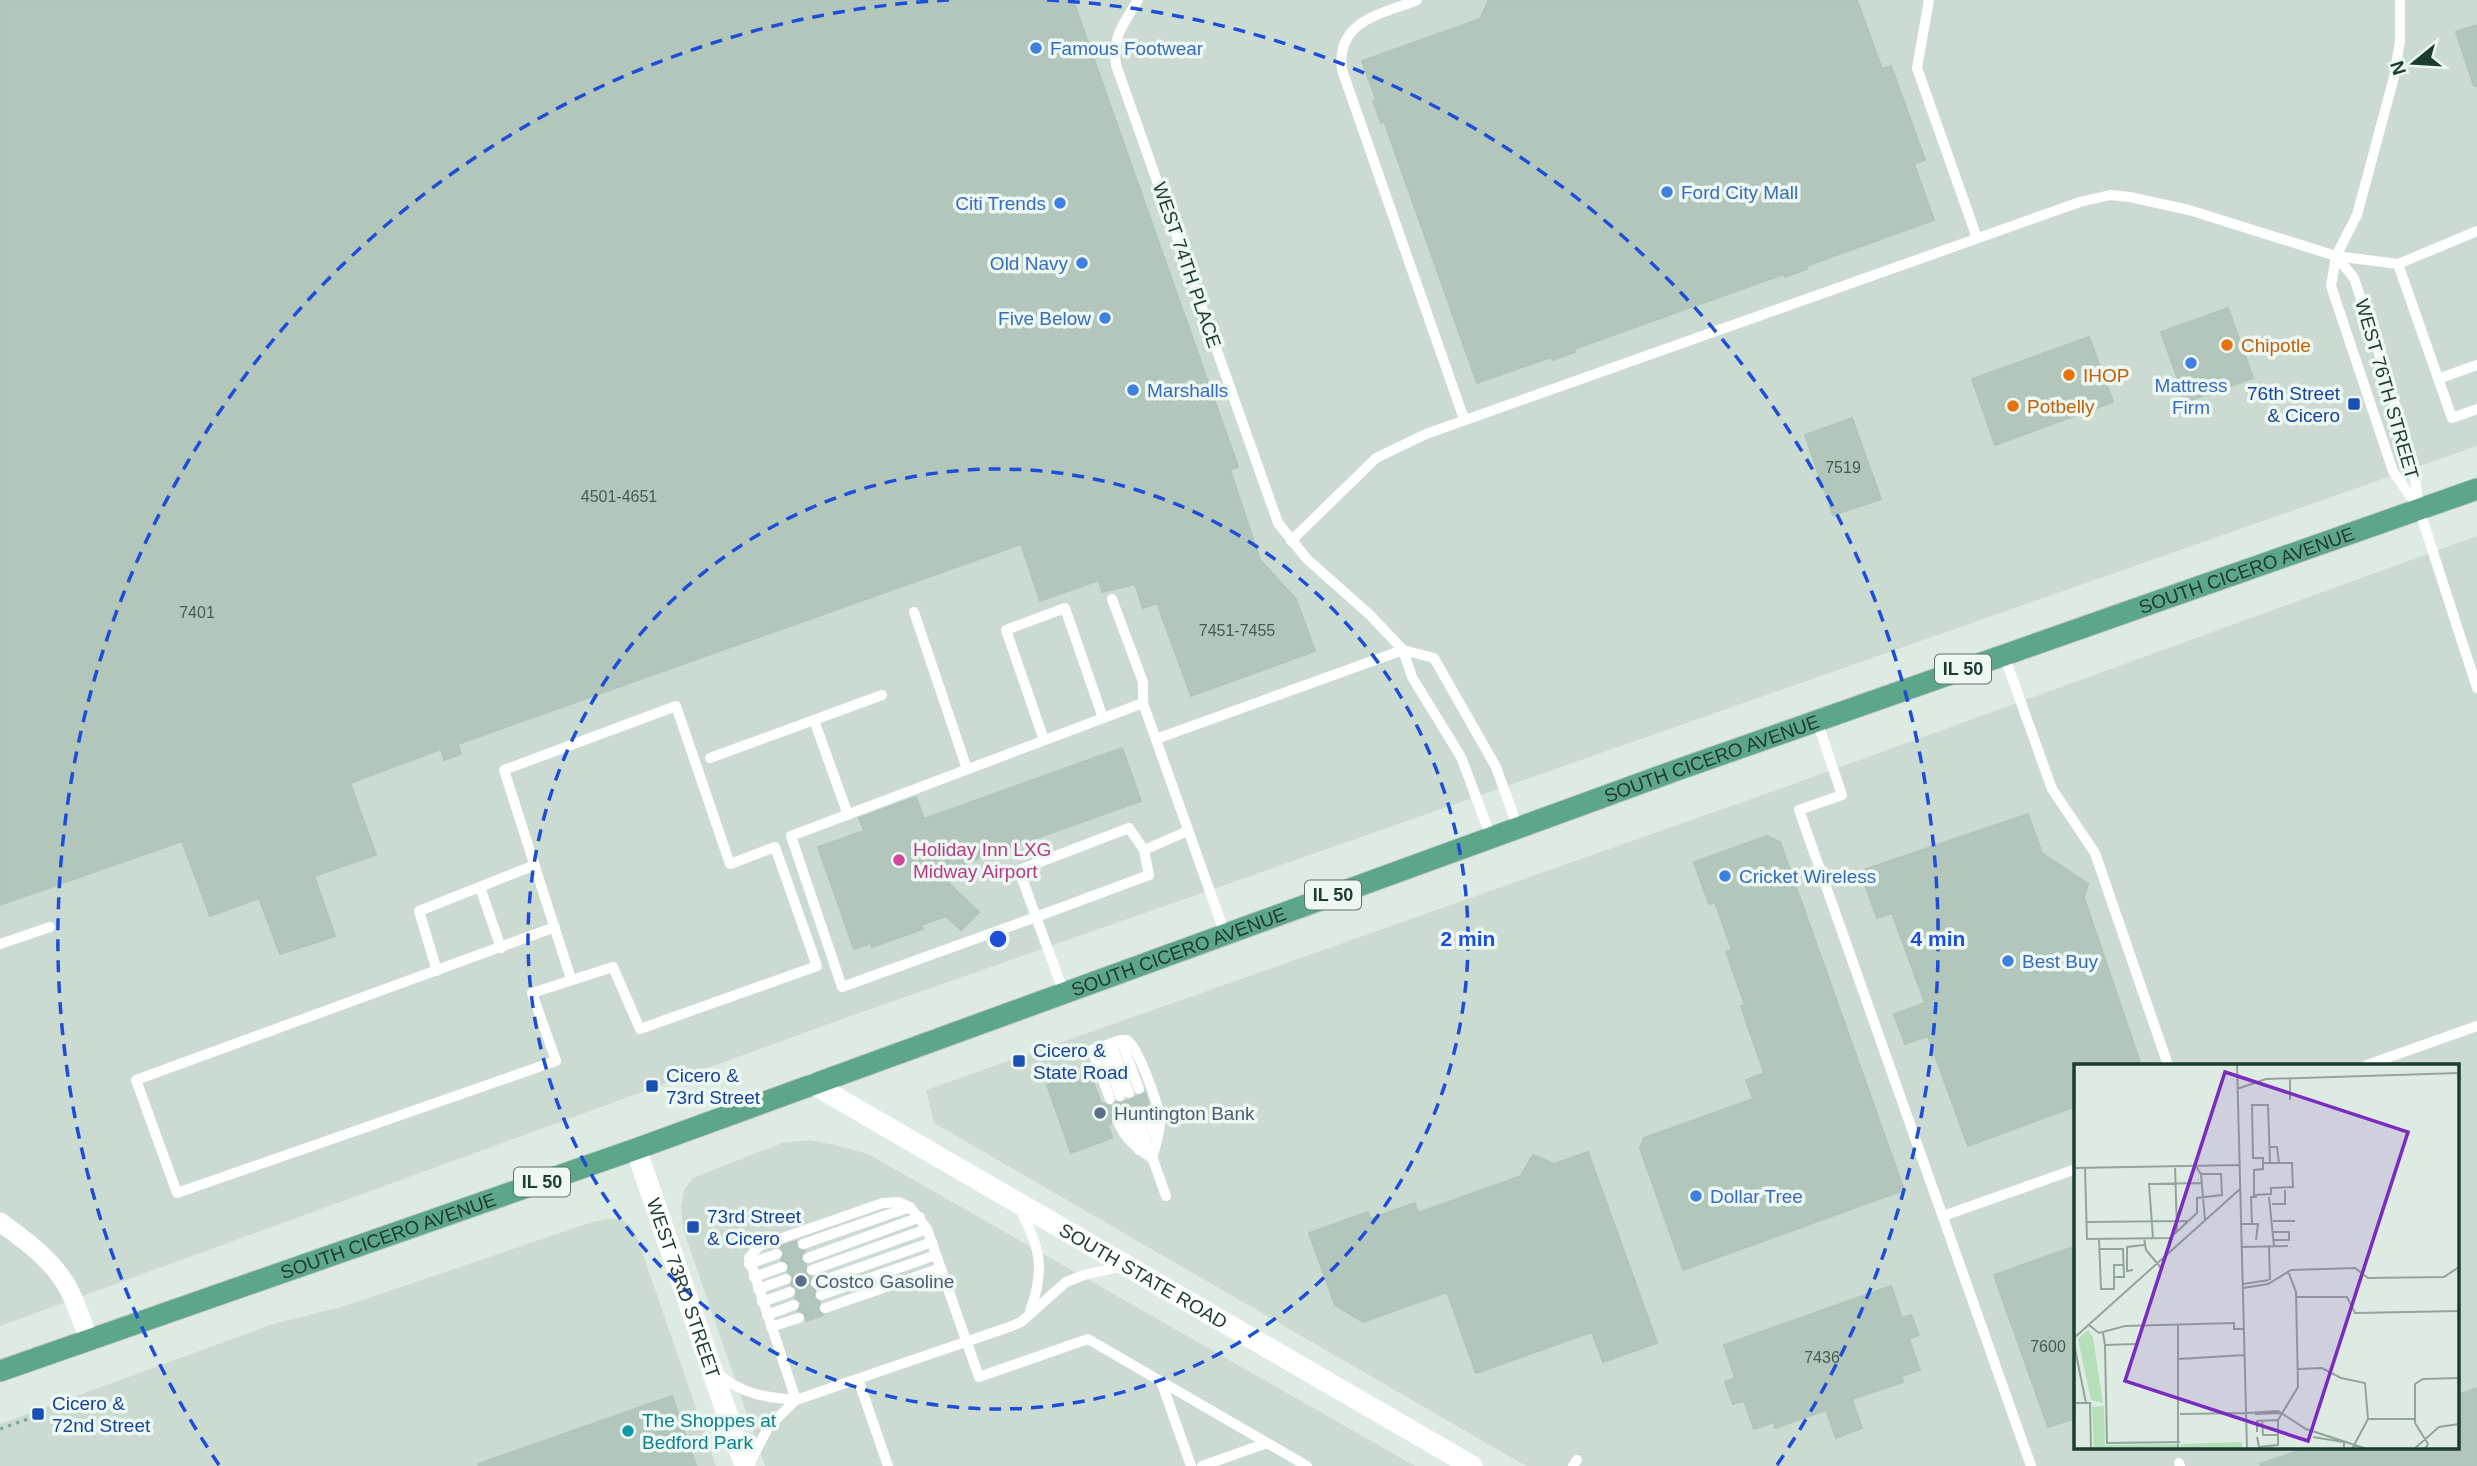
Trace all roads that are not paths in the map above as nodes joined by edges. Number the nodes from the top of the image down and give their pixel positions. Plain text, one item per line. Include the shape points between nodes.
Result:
1 (1138, 0) edge
2 (1417, 0) edge
3 (1929, 0) edge
4 (2400, 0) edge
5 (2477, 230) edge
6 (1977, 238) junction
7 (2336, 256) junction
8 (2398, 264) junction
9 (2477, 365) edge
10 (2438, 379) junction
11 (2477, 409) edge
12 (1464, 419) junction
13 (2477, 489) edge
14 (2419, 509) junction
15 (1291, 541) junction
16 (1112, 599) dead end
17 (914, 611) dead end
18 (1403, 650) junction
19 (2004, 655) junction
20 (2477, 688) edge
21 (882, 695) dead end
22 (1143, 703) junction
23 (1103, 718) junction
24 (814, 720) junction
25 (1816, 721) junction
26 (1156, 739) junction
27 (1044, 740) junction
28 (710, 758) dead end
29 (967, 769) junction
30 (848, 815) junction
31 (1518, 828) junction
32 (1188, 831) junction
33 (1491, 837) junction
34 (1144, 850) junction
35 (535, 865) junction
36 (480, 887) junction
37 (1036, 917) junction
38 (50, 927) dead end
39 (555, 927) junction
40 (1225, 934) junction
41 (0, 944) edge
42 (500, 948) junction
43 (438, 971) junction
44 (571, 979) junction
45 (1064, 993) junction
46 (2477, 1026) edge
47 (1106, 1045) junction
48 (2168, 1064) edge
49 (2370, 1064) edge
50 (813, 1084) junction
51 (1133, 1117) junction
52 (1157, 1141) junction
53 (636, 1149) junction
54 (1152, 1158) junction
55 (2074, 1170) edge
56 (1166, 1196) dead end
57 (1014, 1199) junction
58 (911, 1207) junction
59 (1943, 1216) junction
60 (920, 1217) junction
61 (0, 1222) edge
62 (927, 1228) junction
63 (932, 1242) junction
64 (803, 1244) dead end
65 (777, 1254) dead end
66 (936, 1255) junction
67 (808, 1258) dead end
68 (749, 1264) junction
69 (1126, 1265) junction
70 (782, 1267) dead end
71 (941, 1268) junction
72 (812, 1270) dead end
73 (754, 1278) junction
74 (786, 1279) dead end
75 (816, 1283) dead end
76 (758, 1289) junction
77 (790, 1292) dead end
78 (821, 1296) dead end
79 (762, 1302) junction
80 (794, 1305) dead end
81 (825, 1308) dead end
82 (766, 1315) junction
83 (1029, 1315) junction
84 (799, 1318) dead end
85 (771, 1327) junction
86 (89, 1340) junction
87 (967, 1341) junction
88 (710, 1364) junction
89 (0, 1371) edge
90 (858, 1379) junction
91 (1161, 1381) junction
92 (796, 1400) junction
93 (1267, 1443) junction
94 (747, 1466) edge
95 (888, 1466) edge
96 (1191, 1466) edge
97 (1202, 1466) edge
98 (1307, 1466) edge
99 (1472, 1466) edge
100 (2031, 1466) edge

1 - 15 lane, WEST 74TH PLACE via 1118,34 1116,65 1278,523
2 - 12 lane via 1356,26 1340,54
3 - 6 lane via 1917,68
4 - 7 lane, WEST 76TH STREET via 2395,77 2357,215
5 - 8 lane
6 - 7 lane via 2110,195 2189,210
6 - 12 lane
7 - 8 lane
7 - 14 lane, WEST 76TH STREET via 2354,278 2378,350 2413,463
7 - 14 lane, WEST 76TH STREET via 2331,286 2393,471
8 - 10 lane
9 - 10 lane
10 - 11 lane via 2452,418
12 - 15 lane via 1376,458
13 - 14 main road, SOUTH CICERO AVENUE / IL 50
14 - 19 main road, SOUTH CICERO AVENUE / IL 50
14 - 20 lane
15 - 18 lane, WEST 74TH PLACE
16 - 22 lane via 1143,682
17 - 29 lane
18 - 26 lane
18 - 31 lane, WEST 74TH PLACE via 1434,658 1496,767
18 - 33 lane, WEST 74TH PLACE via 1412,677 1461,757
19 - 25 main road, SOUTH CICERO AVENUE / IL 50
19 - 48 lane via 2052,789 2095,852
21 - 24 lane
22 - 23 lane
22 - 26 lane
23 - 27 lane
23 - 27 lane via 1065,608 1030,621 1006,630
24 - 28 lane
24 - 30 lane
25 - 31 main road, SOUTH CICERO AVENUE / IL 50
25 - 59 lane via 1842,795 1799,810
26 - 32 lane
27 - 29 lane
29 - 30 lane
30 - 37 lane via 791,836 842,987
31 - 33 main road, SOUTH CICERO AVENUE / IL 50
32 - 34 lane
32 - 40 lane
33 - 40 main road, SOUTH CICERO AVENUE / IL 50
34 - 37 lane via 1149,875
34 - 37 lane via 1129,828 1019,870
35 - 36 lane
35 - 39 lane
35 - 44 lane via 504,769 676,706 730,864 775,847 817,966 640,1030 613,967
36 - 42 lane
36 - 43 lane via 419,911
37 - 45 lane
38 - 41 lane
39 - 42 lane
39 - 44 lane
40 - 45 main road, SOUTH CICERO AVENUE / IL 50
42 - 43 lane
43 - 44 lane via 136,1080 177,1193 556,1060 532,993
45 - 50 main road, SOUTH CICERO AVENUE / IL 50
46 - 49 lane
47 - 47 lane via 1125,1094
47 - 52 lane via 1132,1043 1136,1050 1159,1114
50 - 53 main road, SOUTH CICERO AVENUE / IL 50
50 - 57 street, SOUTH STATE ROAD
51 - 52 lane
51 - 54 lane
51 - 54 lane via 1124,1137
52 - 54 lane
53 - 86 main road, SOUTH CICERO AVENUE / IL 50
53 - 88 street, WEST 73RD STREET
54 - 56 lane
55 - 59 lane
57 - 69 street, SOUTH STATE ROAD
57 - 83 lane via 1037,1246 1040,1267 1039,1288
58 - 60 lane
58 - 64 lane
58 - 68 lane via 883,1203 759,1246
59 - 100 lane
60 - 62 lane
60 - 67 lane
61 - 86 street via 56,1269
62 - 63 lane
62 - 72 lane
63 - 66 lane
63 - 75 lane
65 - 68 lane
66 - 71 lane
66 - 78 lane
68 - 73 lane
69 - 83 lane via 1066,1282
69 - 99 street, SOUTH STATE ROAD
70 - 73 lane
71 - 81 lane
71 - 87 lane
73 - 76 lane
74 - 76 lane
76 - 79 lane
77 - 79 lane
79 - 82 lane
80 - 82 lane
82 - 85 lane
83 - 87 lane via 1012,1326
84 - 85 lane
85 - 92 lane
86 - 89 main road, SOUTH CICERO AVENUE / IL 50
87 - 90 lane
87 - 91 lane via 979,1377 1088,1339
88 - 92 lane via 742,1389
88 - 94 street, WEST 73RD STREET
90 - 92 lane
90 - 95 lane
91 - 93 lane
91 - 96 lane
92 - 94 lane via 769,1426
93 - 97 lane
93 - 98 lane

